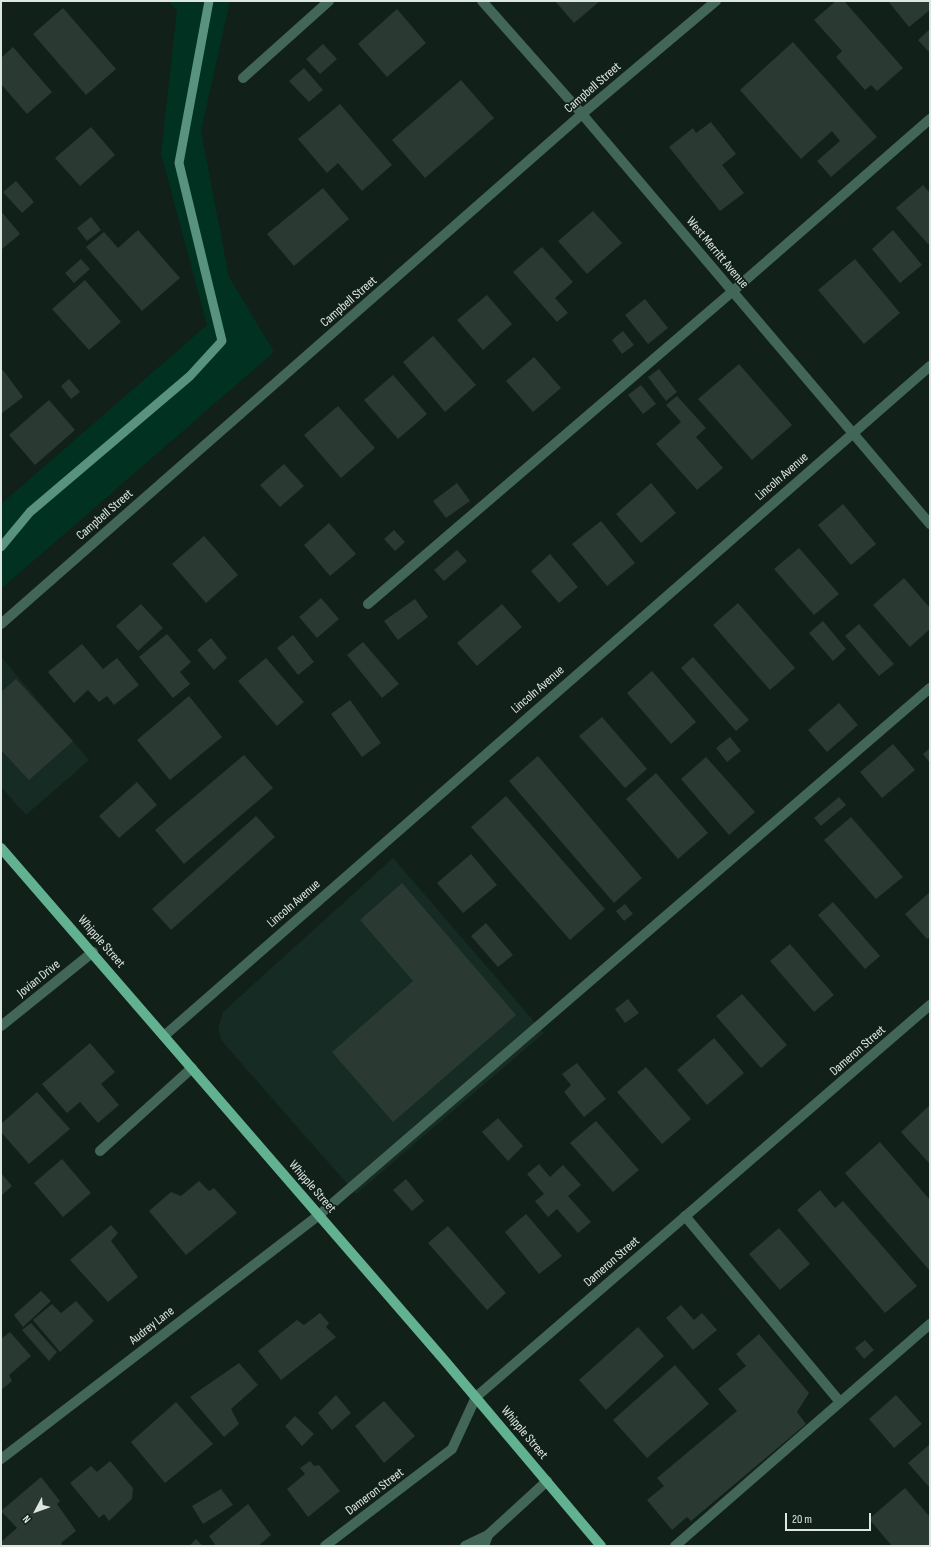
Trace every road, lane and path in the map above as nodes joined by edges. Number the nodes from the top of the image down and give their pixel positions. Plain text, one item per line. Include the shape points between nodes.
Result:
1 (329, 1) edge
2 (482, 1) edge
3 (716, 1) edge
4 (243, 78) dead end
5 (582, 114) junction
6 (930, 119) edge
7 (732, 291) junction
8 (930, 366) edge
9 (852, 433) junction
10 (930, 524) edge
11 (368, 604) dead end
12 (1, 624) edge
13 (930, 688) edge
14 (1, 848) edge
15 (93, 952) junction
16 (930, 1006) edge
17 (1, 1026) edge
18 (164, 1036) junction
19 (192, 1068) junction
20 (100, 1150) dead end
21 (319, 1215) junction
22 (685, 1216) junction
23 (930, 1324) edge
24 (476, 1396) junction
25 (840, 1402) junction
26 (1, 1459) edge
27 (547, 1481) junction
28 (488, 1535) junction
29 (325, 1546) edge
30 (465, 1546) edge
31 (484, 1546) edge
32 (601, 1546) edge
33 (675, 1546) edge

1 - 4 street
2 - 5 street, West Merritt Avenue
3 - 5 street, Campbell Street
5 - 7 street, West Merritt Avenue
5 - 12 street, Campbell Street
6 - 7 street
7 - 9 street, West Merritt Avenue
7 - 11 street
8 - 9 street, Lincoln Avenue
9 - 10 street, West Merritt Avenue
9 - 18 street, Lincoln Avenue
13 - 21 street, Audrey Lane
14 - 15 main road, Whipple Street
15 - 17 street, Jovian Drive
15 - 18 main road, Whipple Street
16 - 22 street, Dameron Street
18 - 19 main road, Whipple Street
19 - 20 street
19 - 21 main road, Whipple Street
21 - 24 main road, Whipple Street
21 - 26 street, Audrey Lane
22 - 24 street, Dameron Street
22 - 25 street
23 - 25 street
24 - 27 main road, Whipple Street
24 - 29 street, Dameron Street via 452,1449
25 - 33 street
27 - 28 street
27 - 32 main road, Whipple Street
28 - 30 street
28 - 31 street

